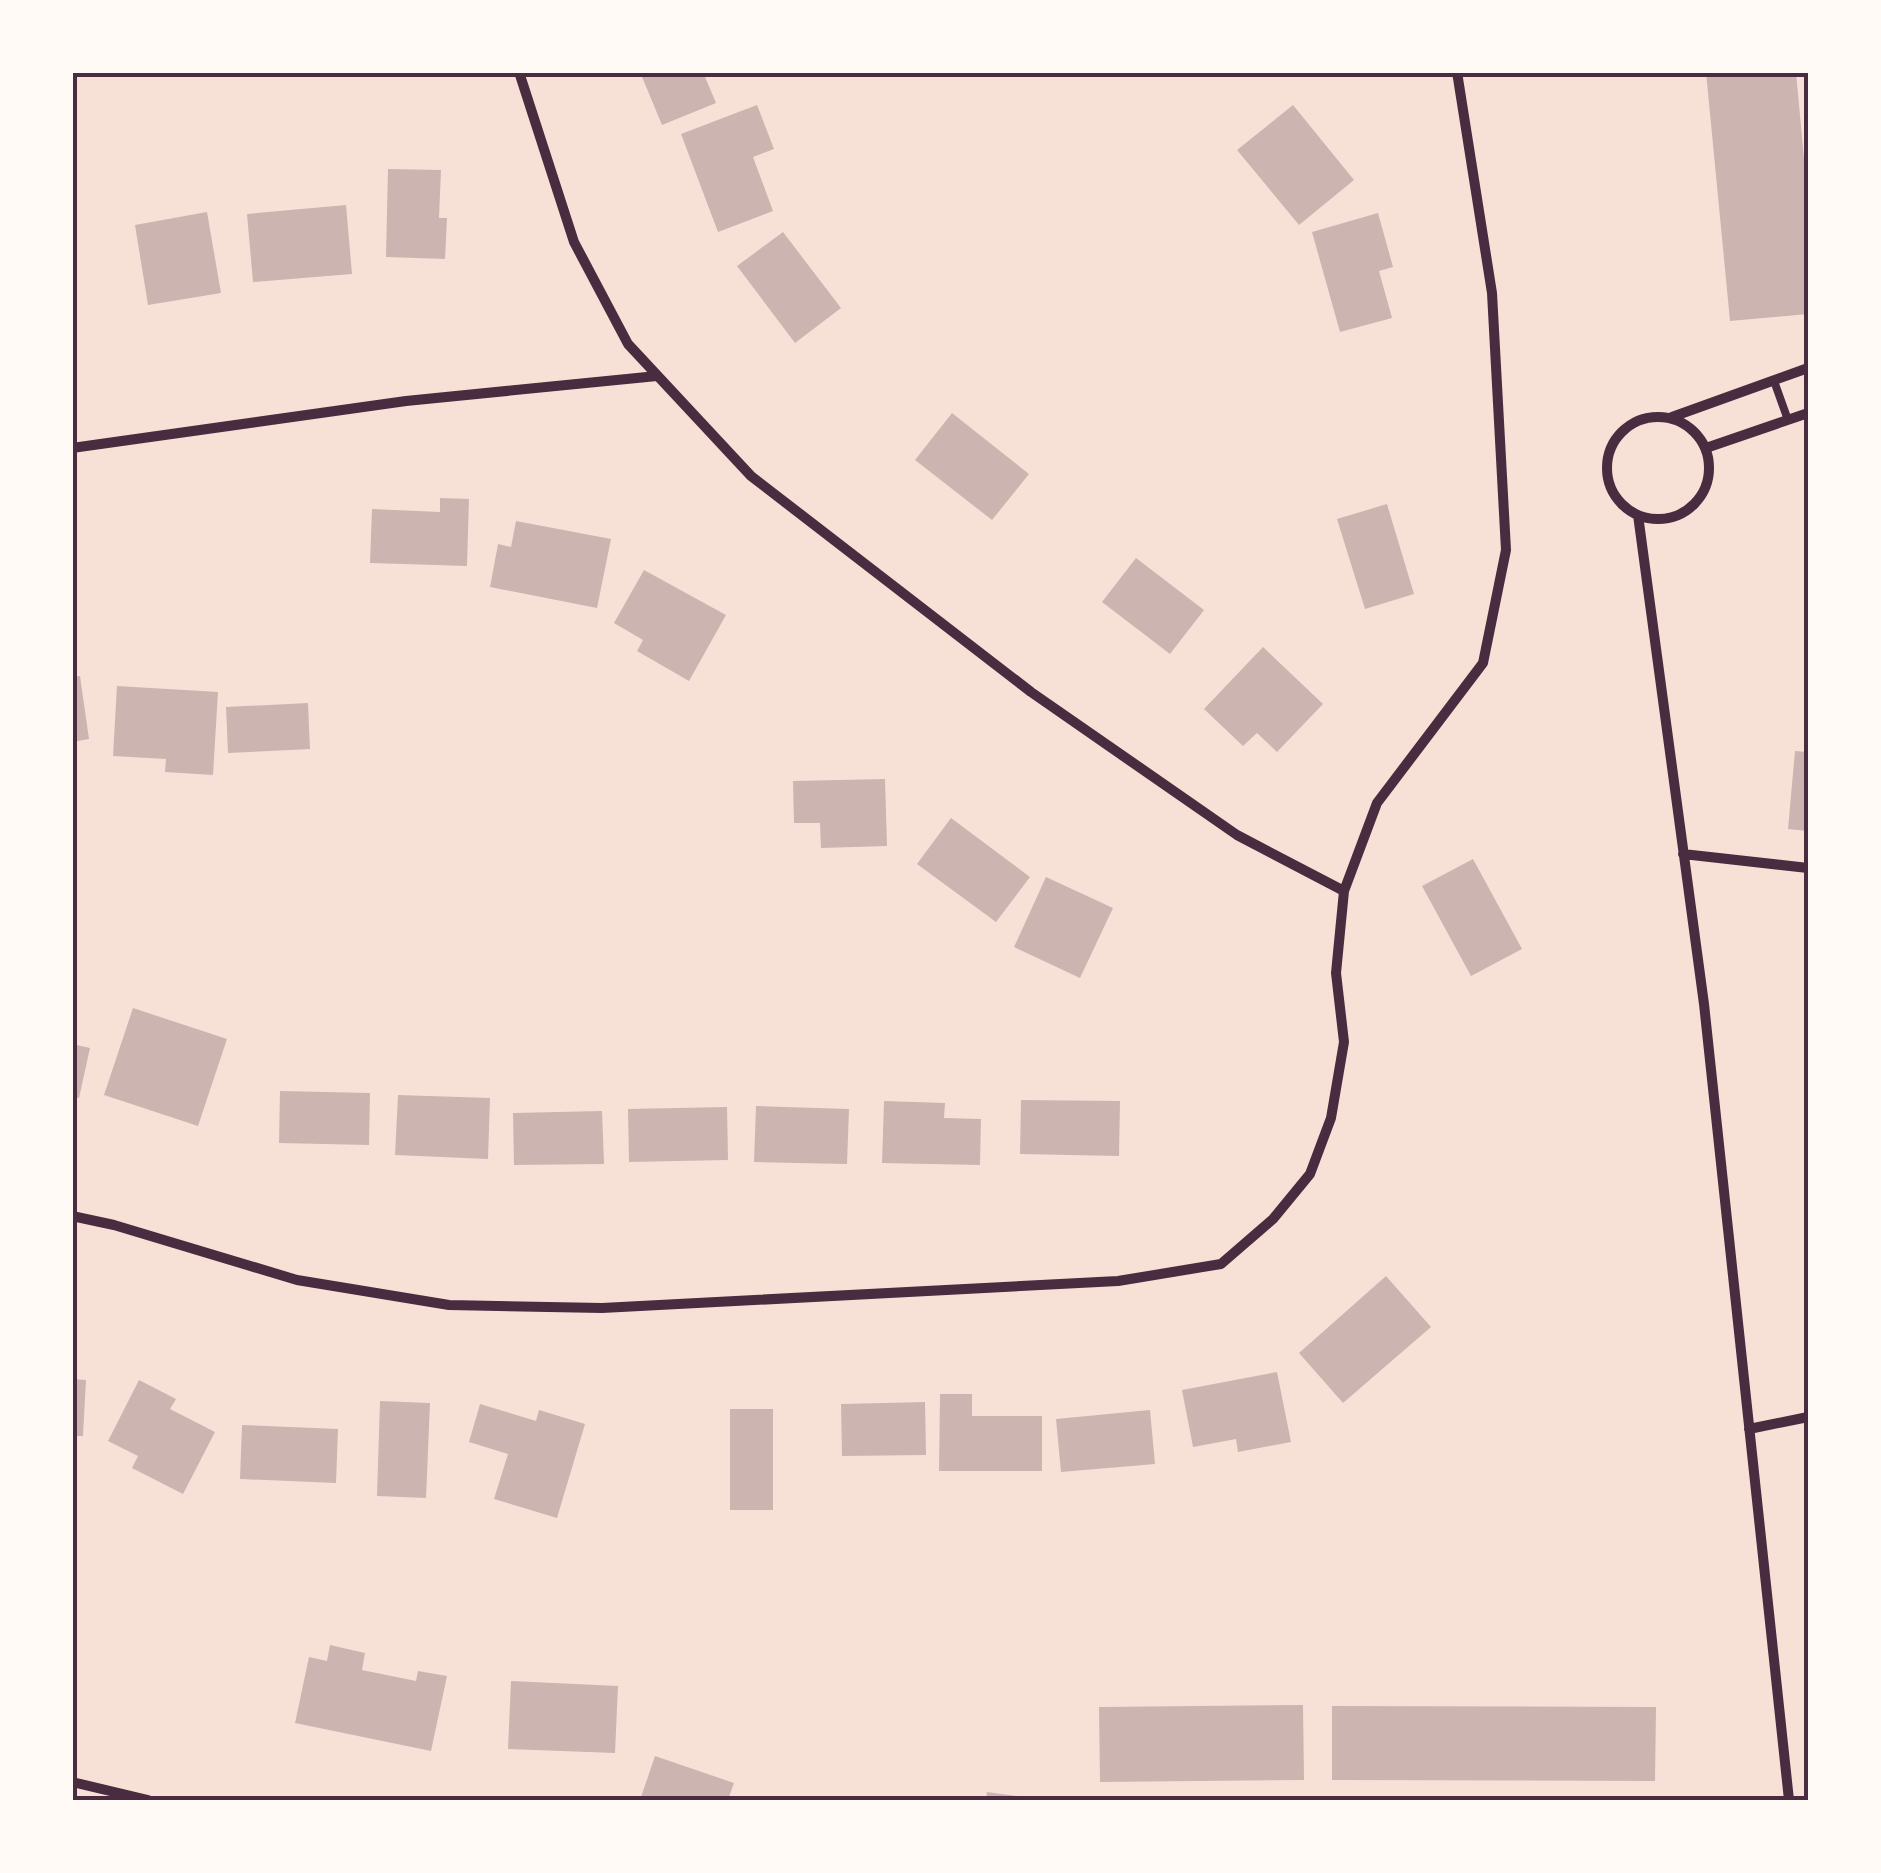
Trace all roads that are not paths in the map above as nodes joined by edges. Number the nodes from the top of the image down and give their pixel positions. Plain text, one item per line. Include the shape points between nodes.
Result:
1 (518, 72) edge
2 (1457, 72) edge
3 (1808, 368) edge
4 (657, 376) junction
5 (1774, 381) junction
6 (1808, 413) edge
7 (1671, 418) junction
8 (1788, 420) junction
9 (72, 448) edge
10 (1706, 448) junction
11 (1638, 515) junction
12 (1683, 854) junction
13 (1808, 868) edge
14 (1344, 891) junction
15 (72, 1216) edge
16 (1808, 1416) edge
17 (1749, 1428) junction
18 (72, 1782) edge
19 (148, 1800) edge
20 (1789, 1800) edge

1 - 4 street via 574,242 628,344
2 - 14 street via 1492,292 1506,550 1483,663 1377,803
3 - 5 street
4 - 9 street via 406,400
4 - 14 street via 751,476 1031,692 1236,835
5 - 7 street
5 - 8 lane
6 - 8 street
7 - 10 street via 1696,432
7 - 11 street via 1641,419 1610,450 1608,481 1624,507
8 - 10 street
10 - 11 street via 1708,483 1700,499 1671,518
11 - 12 street
12 - 13 street
12 - 17 street
14 - 15 street via 1336,974 1344,1042 1331,1118 1310,1174 1273,1219 1220,1264 1118,1281 602,1308 450,1305 297,1280
16 - 17 street
17 - 20 street
18 - 19 street

